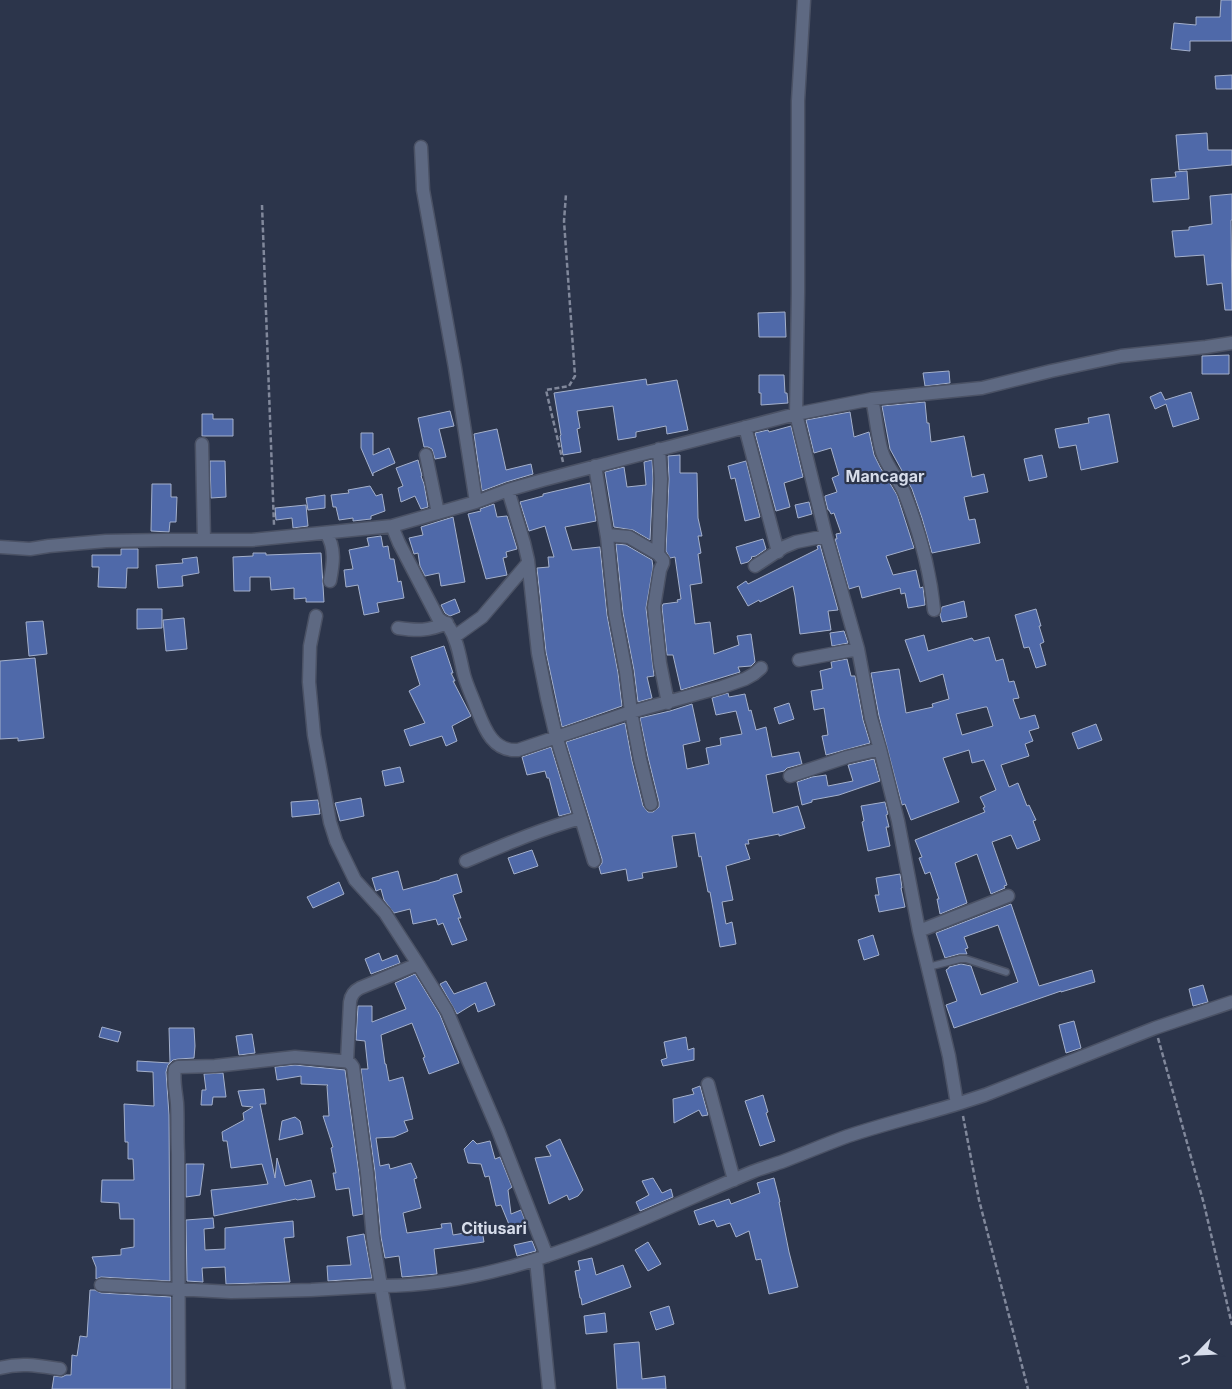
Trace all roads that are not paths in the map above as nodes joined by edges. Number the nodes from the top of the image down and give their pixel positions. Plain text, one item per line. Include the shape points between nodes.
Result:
1 (804, 0) edge
2 (421, 147) dead end
3 (1232, 343) edge
4 (872, 399) junction
5 (796, 414) junction
6 (745, 427) junction
7 (202, 444) dead end
8 (659, 450) junction
9 (426, 455) dead end
10 (595, 466) junction
11 (508, 490) junction
12 (476, 502) junction
13 (438, 513) junction
14 (392, 526) junction
15 (326, 533) junction
16 (826, 536) junction
17 (204, 540) junction
18 (607, 540) junction
19 (776, 546) junction
20 (0, 547) edge
21 (527, 557) junction
22 (660, 563) junction
23 (755, 566) dead end
24 (330, 581) dead end
25 (934, 610) dead end
26 (316, 616) dead end
27 (398, 628) dead end
28 (450, 630) junction
29 (858, 649) junction
30 (799, 660) dead end
31 (761, 668) dead end
32 (668, 703) junction
33 (631, 712) junction
34 (556, 736) junction
35 (880, 749) junction
36 (790, 776) dead end
37 (651, 804) dead end
38 (581, 818) junction
39 (466, 861) dead end
40 (594, 861) dead end
41 (1008, 896) dead end
42 (919, 931) junction
43 (418, 964) junction
44 (928, 967) junction
45 (1006, 972) dead end
46 (1232, 1002) edge
47 (347, 1061) junction
48 (708, 1084) dead end
49 (958, 1103) junction
50 (734, 1180) junction
51 (541, 1258) junction
52 (101, 1285) dead end
53 (381, 1286) junction
54 (179, 1288) junction
55 (0, 1368) edge
56 (60, 1369) dead end
57 (179, 1389) edge
58 (399, 1389) edge
59 (549, 1389) edge

1 - 5 street via 798,101
2 - 12 street via 423,190
3 - 4 street via 1121,356 970,390
4 - 5 street
4 - 25 street via 882,452 903,490 919,536
5 - 6 street
5 - 16 street
6 - 8 street
6 - 19 street
7 - 17 street
8 - 10 street
8 - 22 street
9 - 13 street
10 - 11 street
10 - 18 street
11 - 12 street
11 - 21 street
12 - 13 street
13 - 14 street
14 - 15 street
14 - 28 street via 438,618
15 - 17 street via 274,539
15 - 24 street via 333,552
16 - 19 street
16 - 29 street
17 - 20 street via 106,541 30,549
18 - 22 street via 629,537
18 - 33 street via 614,614
19 - 23 street
21 - 28 street via 482,617
21 - 34 street via 538,653
22 - 32 street via 654,607
26 - 43 street via 310,646 309,682 314,735 330,822 355,880 385,914
27 - 28 street
28 - 34 street via 485,729 492,739 509,751
29 - 30 street
29 - 35 street
31 - 32 street via 745,679
32 - 33 street
33 - 34 street
33 - 37 street
34 - 38 street
35 - 36 street
35 - 42 street via 898,821
38 - 39 street via 532,833
38 - 40 street
41 - 42 street
42 - 44 street
43 - 47 street via 353,992
43 - 51 street via 447,1011 498,1130
44 - 45 lane via 966,959
44 - 49 street
46 - 49 street
47 - 53 street via 353,1067
47 - 54 street via 295,1057 175,1069
48 - 50 street
49 - 50 street via 848,1136
50 - 51 street
51 - 53 street via 472,1277 428,1284
51 - 59 street
52 - 54 street
53 - 54 street via 231,1292
53 - 58 street
54 - 57 street
55 - 56 street via 24,1364

